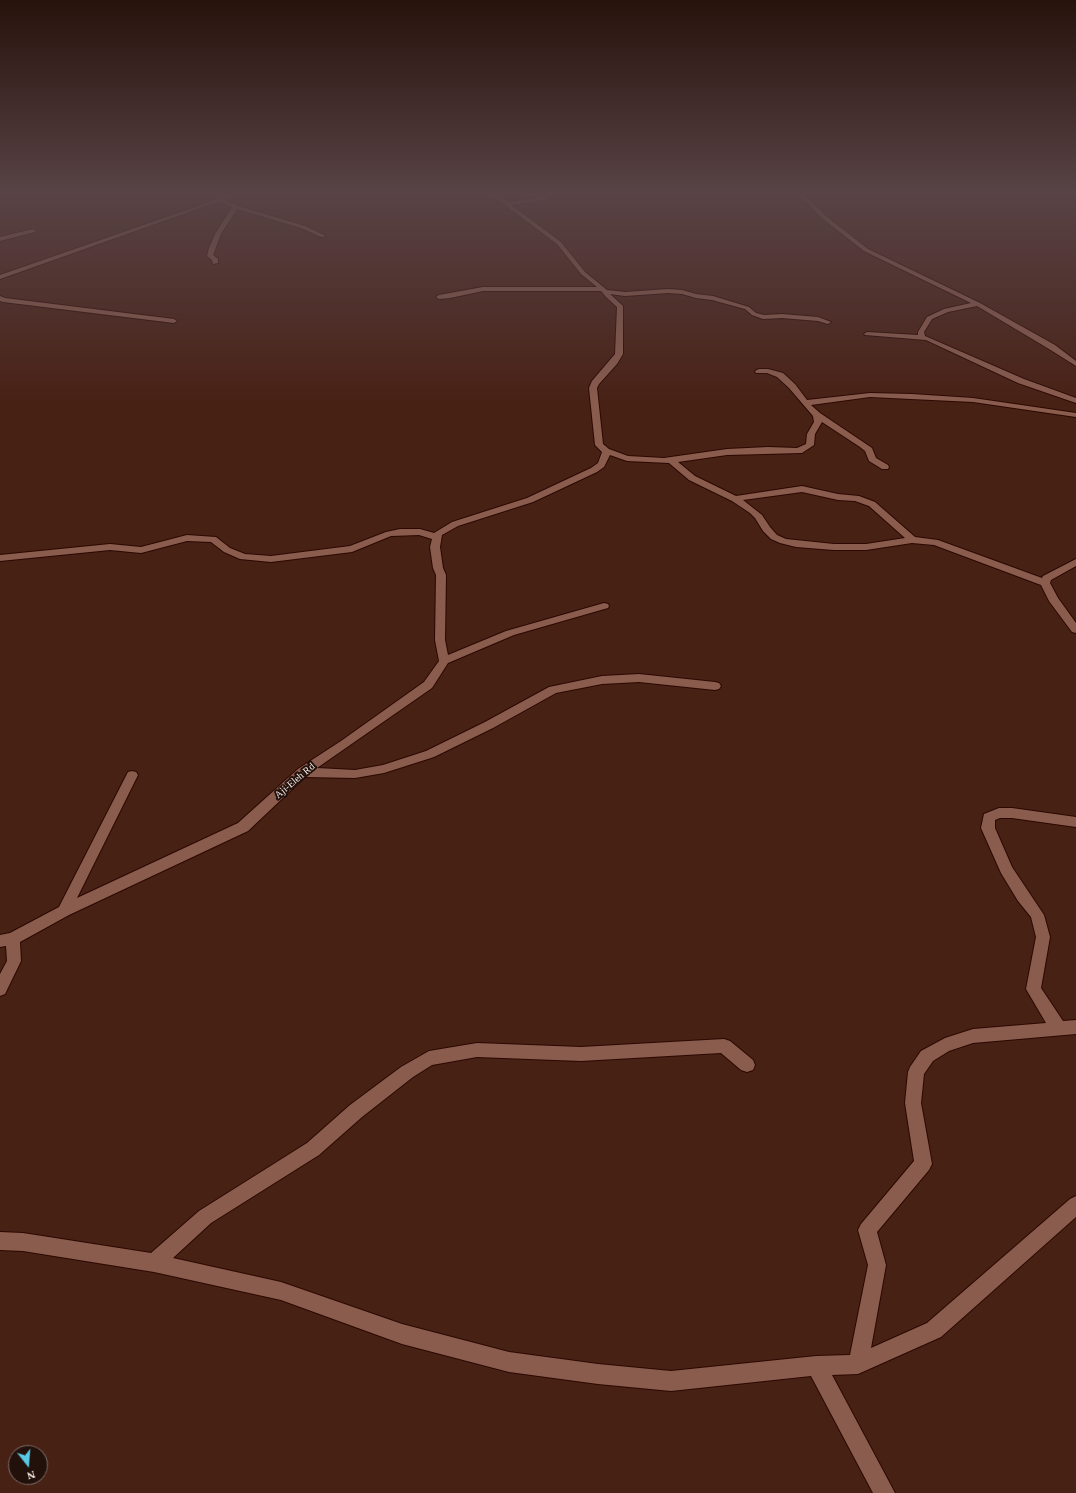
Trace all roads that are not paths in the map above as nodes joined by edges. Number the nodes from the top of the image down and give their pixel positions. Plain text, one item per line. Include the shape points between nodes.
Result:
1 (32, 266) edge
2 (577, 266) edge
3 (899, 266) edge
4 (0, 277) edge
5 (604, 290) junction
6 (439, 297) dead end
7 (0, 298) edge
8 (978, 304) junction
9 (174, 321) dead end
10 (828, 322) dead end
11 (867, 334) dead end
12 (922, 338) junction
13 (1076, 364) edge
14 (759, 371) dead end
15 (1076, 401) edge
16 (805, 403) junction
17 (817, 415) junction
18 (1076, 415) edge
19 (606, 451) junction
20 (671, 460) junction
21 (885, 467) dead end
22 (735, 499) junction
23 (437, 537) junction
24 (912, 540) junction
25 (0, 558) edge
26 (1076, 562) edge
27 (1045, 583) junction
28 (604, 606) dead end
29 (1076, 630) edge
30 (444, 661) junction
31 (715, 686) dead end
32 (302, 772) junction
33 (132, 775) dead end
34 (1076, 822) edge
35 (64, 911) junction
36 (7, 940) edge
37 (0, 989) edge
38 (1076, 1027) edge
39 (1059, 1029) junction
40 (747, 1064) dead end
41 (1076, 1205) edge
42 (0, 1241) edge
43 (154, 1263) junction
44 (858, 1364) junction
45 (816, 1366) junction
46 (884, 1493) edge

1 - 4 street
2 - 5 street
3 - 8 street
5 - 6 street via 483,289
5 - 10 street via 625,294 682,292 747,308 763,317 782,316
5 - 19 street via 620,306 619,354 593,388 599,444
7 - 9 street
8 - 12 street via 946,310 929,318 921,332
8 - 13 street
11 - 12 street
12 - 15 street via 1021,381
14 - 16 street via 780,375
16 - 17 street
16 - 18 street via 884,395 973,400
17 - 20 street via 818,422 810,445 799,451 719,453
17 - 21 street via 855,438 869,450 872,458
19 - 20 street via 627,458
19 - 23 street via 601,465 594,470 530,500 455,524 443,530
20 - 22 street via 692,478
22 - 24 street via 802,489 856,498 872,504
22 - 24 street via 753,511 774,537 783,541 834,547 866,547
23 - 25 street via 420,532 400,532 352,548 271,559 243,557 227,550 213,539 187,538 141,550 110,547
23 - 30 street via 435,548 441,575 440,640
24 - 27 street via 952,547
26 - 27 street via 1047,578
27 - 29 street via 1053,599
28 - 30 street via 510,633
30 - 32 street, Aji-Eleh Rd via 428,685
31 - 32 street via 639,678 602,680 572,686 542,695 430,754 384,769 355,774
32 - 35 street, Aji-Eleh Rd via 243,827
33 - 35 street
34 - 39 street via 999,813 989,817 988,828 1006,869 1037,915 1043,937 1033,989
35 - 36 street, Aji-Eleh Rd
36 - 37 street via 14,960
38 - 39 street
39 - 44 street via 973,1036 945,1044 927,1056 916,1072 913,1103 923,1164 867,1230 877,1265
40 - 43 street via 724,1046 581,1054 477,1050 429,1058 356,1111 313,1149 205,1216
41 - 44 street via 934,1330
42 - 43 street via 23,1242
43 - 45 street via 281,1291 402,1334 509,1362 671,1382
44 - 45 street
45 - 46 street

